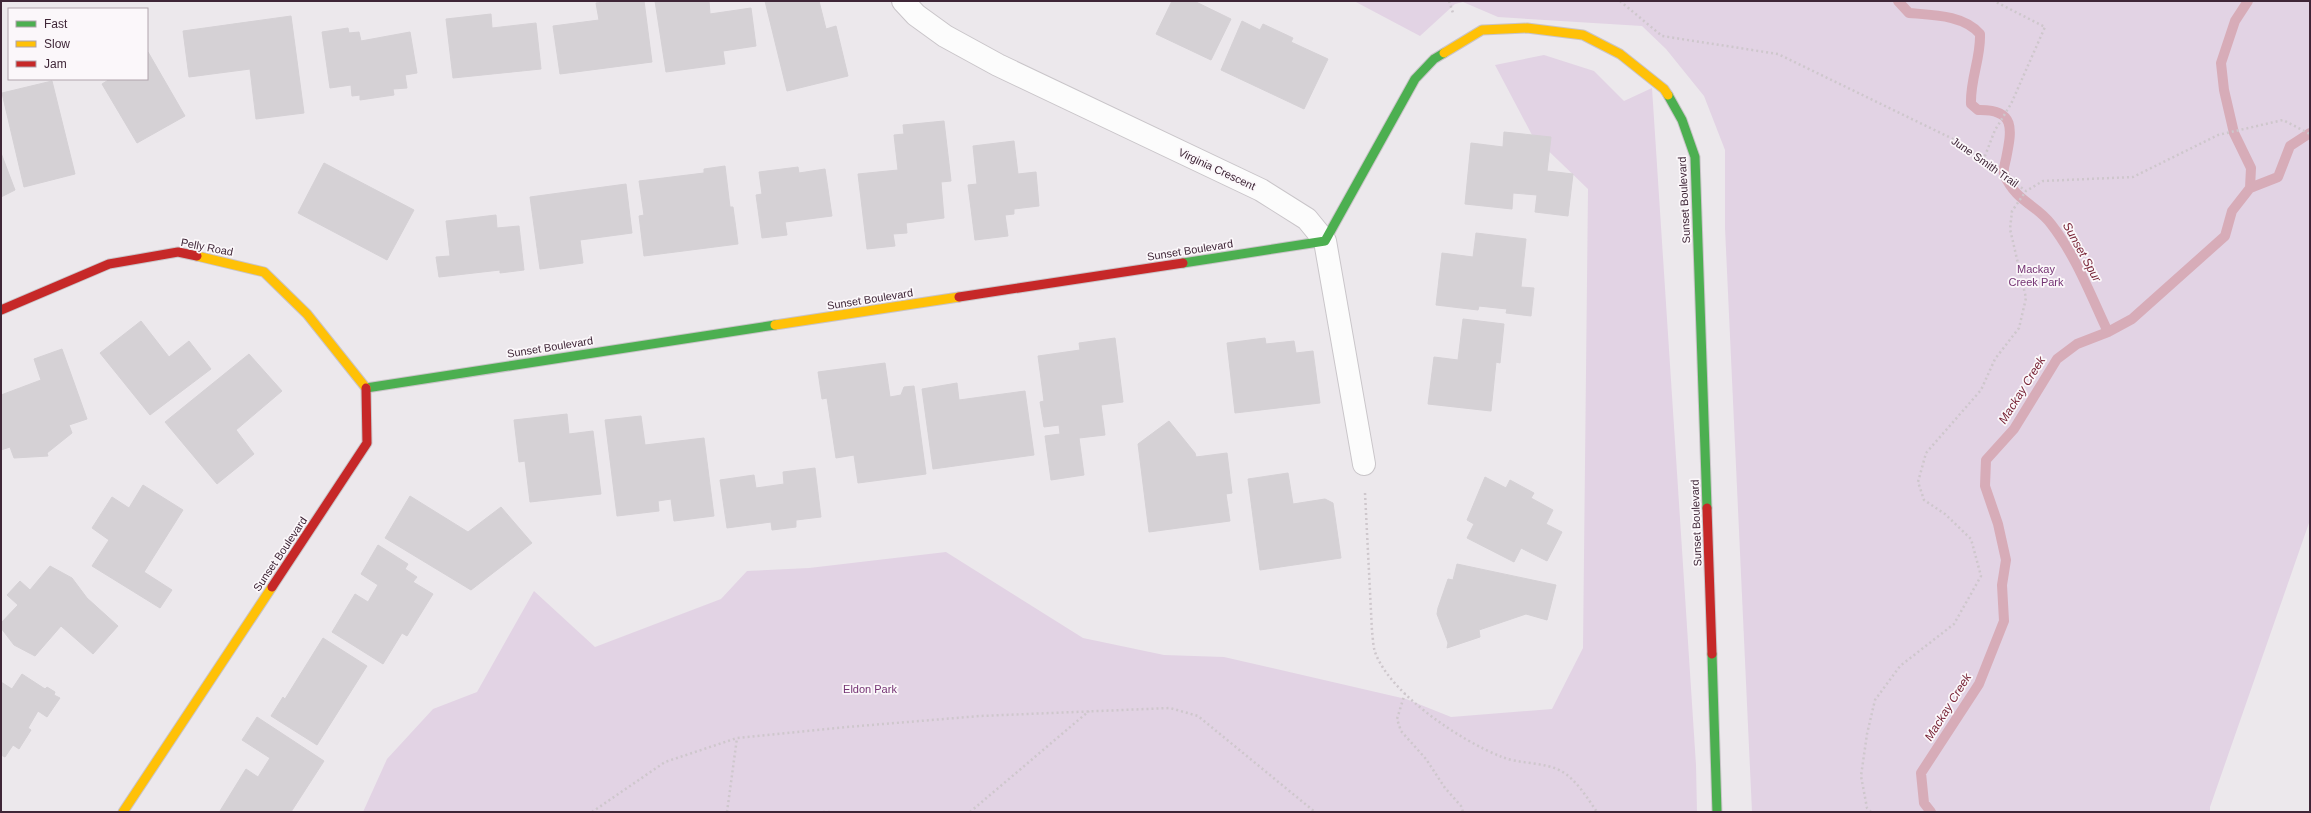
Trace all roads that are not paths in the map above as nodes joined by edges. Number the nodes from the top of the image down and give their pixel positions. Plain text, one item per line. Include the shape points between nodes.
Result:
1 (903, 1) edge
2 (1325, 241) junction
3 (1, 310) edge
4 (366, 388) junction
5 (1364, 464) road end
6 (123, 812) edge
7 (1717, 812) edge

1 - 2 street, Virginia Crescent via 916,15 945,36 998,65 1261,190 1307,219
2 - 4 street, Sunset Boulevard
2 - 5 street, Virginia Crescent
2 - 7 street, Sunset Boulevard via 1415,79 1434,60 1482,30 1527,28 1583,35 1620,54 1664,89 1682,120 1696,157
3 - 4 street, Pelly Road via 109,264 178,252 264,272 307,314
4 - 6 street, Sunset Boulevard via 367,443

